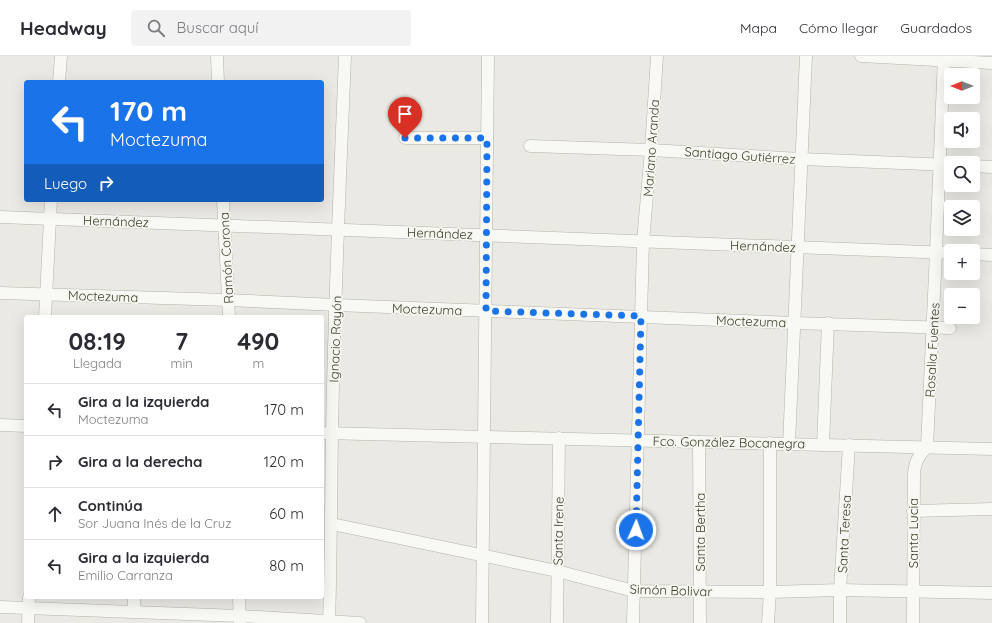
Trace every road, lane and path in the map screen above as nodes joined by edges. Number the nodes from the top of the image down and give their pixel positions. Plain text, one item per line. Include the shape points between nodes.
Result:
1 (61, 56) edge
2 (217, 56) edge
3 (345, 56) edge
4 (488, 56) edge
5 (657, 56) edge
6 (806, 56) edge
7 (861, 56) edge
8 (944, 58) edge
9 (992, 64) edge
10 (59, 80) edge
11 (218, 80) edge
12 (405, 138) dead end
13 (487, 138) junction
14 (530, 146) dead end
15 (651, 150) junction
16 (945, 156) edge
17 (801, 159) junction
18 (944, 165) edge
19 (980, 166) edge
20 (992, 167) edge
21 (944, 175) edge
22 (51, 202) edge
23 (223, 202) edge
24 (0, 217) edge
25 (50, 218) junction
26 (224, 225) junction
27 (338, 229) junction
28 (486, 235) junction
29 (643, 241) junction
30 (798, 247) junction
31 (936, 252) junction
32 (944, 253) edge
33 (980, 254) edge
34 (992, 254) edge
35 (0, 293) edge
36 (46, 295) junction
37 (228, 300) junction
38 (336, 305) junction
39 (486, 311) junction
40 (45, 315) edge
41 (229, 315) edge
42 (641, 316) junction
43 (794, 323) junction
44 (828, 323) junction
45 (933, 327) junction
46 (950, 328) dead end
47 (0, 425) edge
48 (24, 426) edge
49 (327, 433) edge
50 (484, 436) junction
51 (559, 438) junction
52 (638, 440) junction
53 (699, 442) junction
54 (770, 443) junction
55 (789, 444) junction
56 (823, 445) junction
57 (849, 445) junction
58 (927, 447) junction
59 (992, 449) edge
60 (992, 509) edge
61 (913, 511) junction
62 (332, 524) junction
63 (483, 555) junction
64 (557, 571) junction
65 (840, 590) junction
66 (634, 591) junction
67 (913, 591) junction
68 (700, 592) junction
69 (770, 592) junction
70 (992, 593) edge
71 (134, 599) edge
72 (239, 599) edge
73 (29, 602) edge
74 (0, 607) edge
75 (134, 612) junction
76 (240, 620) edge
77 (329, 622) edge
78 (28, 623) edge
79 (360, 623) edge
80 (482, 623) edge
81 (557, 623) edge
82 (634, 623) edge
83 (700, 623) edge
84 (768, 623) edge
85 (840, 623) edge
86 (913, 623) edge

1 - 10 street
2 - 11 street
3 - 27 street, Ignacio Rayón
4 - 13 street
5 - 15 street, Mariano Aranda
6 - 17 street
7 - 8 street
8 - 9 street
8 - 16 street, Rosalia Fuentes
12 - 13 street
13 - 28 street
14 - 15 street, Santiago Gutiérrez
15 - 17 street, Santiago Gutiérrez
15 - 29 street, Mariano Aranda
17 - 18 street, Santiago Gutiérrez
17 - 30 street
19 - 20 street
21 - 31 street, Rosalia Fuentes
22 - 25 street
23 - 26 street, Ramón Corona
24 - 25 street, Hernández
25 - 26 street, Hernández
25 - 36 street
26 - 27 street, Hernández
26 - 37 street, Ramón Corona
27 - 28 street, Hernández
27 - 38 street, Ignacio Rayón
28 - 29 street, Hernández
28 - 39 street
29 - 30 street, Hernández
29 - 42 street, Mariano Aranda
30 - 31 street, Hernández
30 - 43 street
31 - 32 street, Hernández
31 - 45 street, Rosalia Fuentes
33 - 34 street
35 - 36 street, Moctezuma
36 - 37 street, Moctezuma
36 - 40 street
37 - 38 street, Moctezuma
37 - 41 street, Ramón Corona
38 - 39 street, Moctezuma
38 - 49 street, Ignacio Rayón
39 - 42 street, Moctezuma
39 - 50 street
42 - 43 street, Moctezuma
42 - 52 street, Mariano Aranda
43 - 44 street, Moctezuma
43 - 55 street
44 - 45 street, Moctezuma
44 - 56 street
45 - 46 street, Moctezuma
45 - 58 street, Rosalia Fuentes
47 - 48 street
49 - 50 street, Fco. González Bocanegra
49 - 62 street, Ignacio Rayón
50 - 51 street, Fco. González Bocanegra
50 - 63 street
51 - 52 street, Fco. González Bocanegra
51 - 64 street, Santa Irene
52 - 53 street, Fco. González Bocanegra
52 - 66 street, Mariano Aranda
53 - 54 street, Fco. González Bocanegra
53 - 68 street, Santa Bertha
54 - 55 street, Fco. González Bocanegra
54 - 69 street
55 - 56 street, Fco. González Bocanegra
56 - 57 street, Fco. González Bocanegra
57 - 58 street, Fco. González Bocanegra
57 - 65 street, Santa Teresa
58 - 59 street, Fco. González Bocanegra
58 - 61 street, Santa Lucia via 915,464
60 - 61 street
61 - 67 street, Santa Lucia
62 - 63 street, Simón Bolivar
62 - 77 street, Ignacio Rayón
63 - 64 street, Simón Bolivar
63 - 80 street
64 - 66 street, Simón Bolivar
64 - 81 street, Santa Irene
65 - 67 street, Simón Bolivar
65 - 69 street, Simón Bolivar
65 - 85 street, Santa Teresa
66 - 68 street, Simón Bolivar
66 - 82 street, Mariano Aranda
67 - 70 street, Simón Bolivar
67 - 86 street, Santa Lucia
68 - 69 street, Simón Bolivar
68 - 83 street, Santa Bertha
69 - 84 street
71 - 75 street
72 - 76 street
73 - 74 street
73 - 75 street
73 - 78 street
75 - 76 street
76 - 77 street
77 - 79 street

